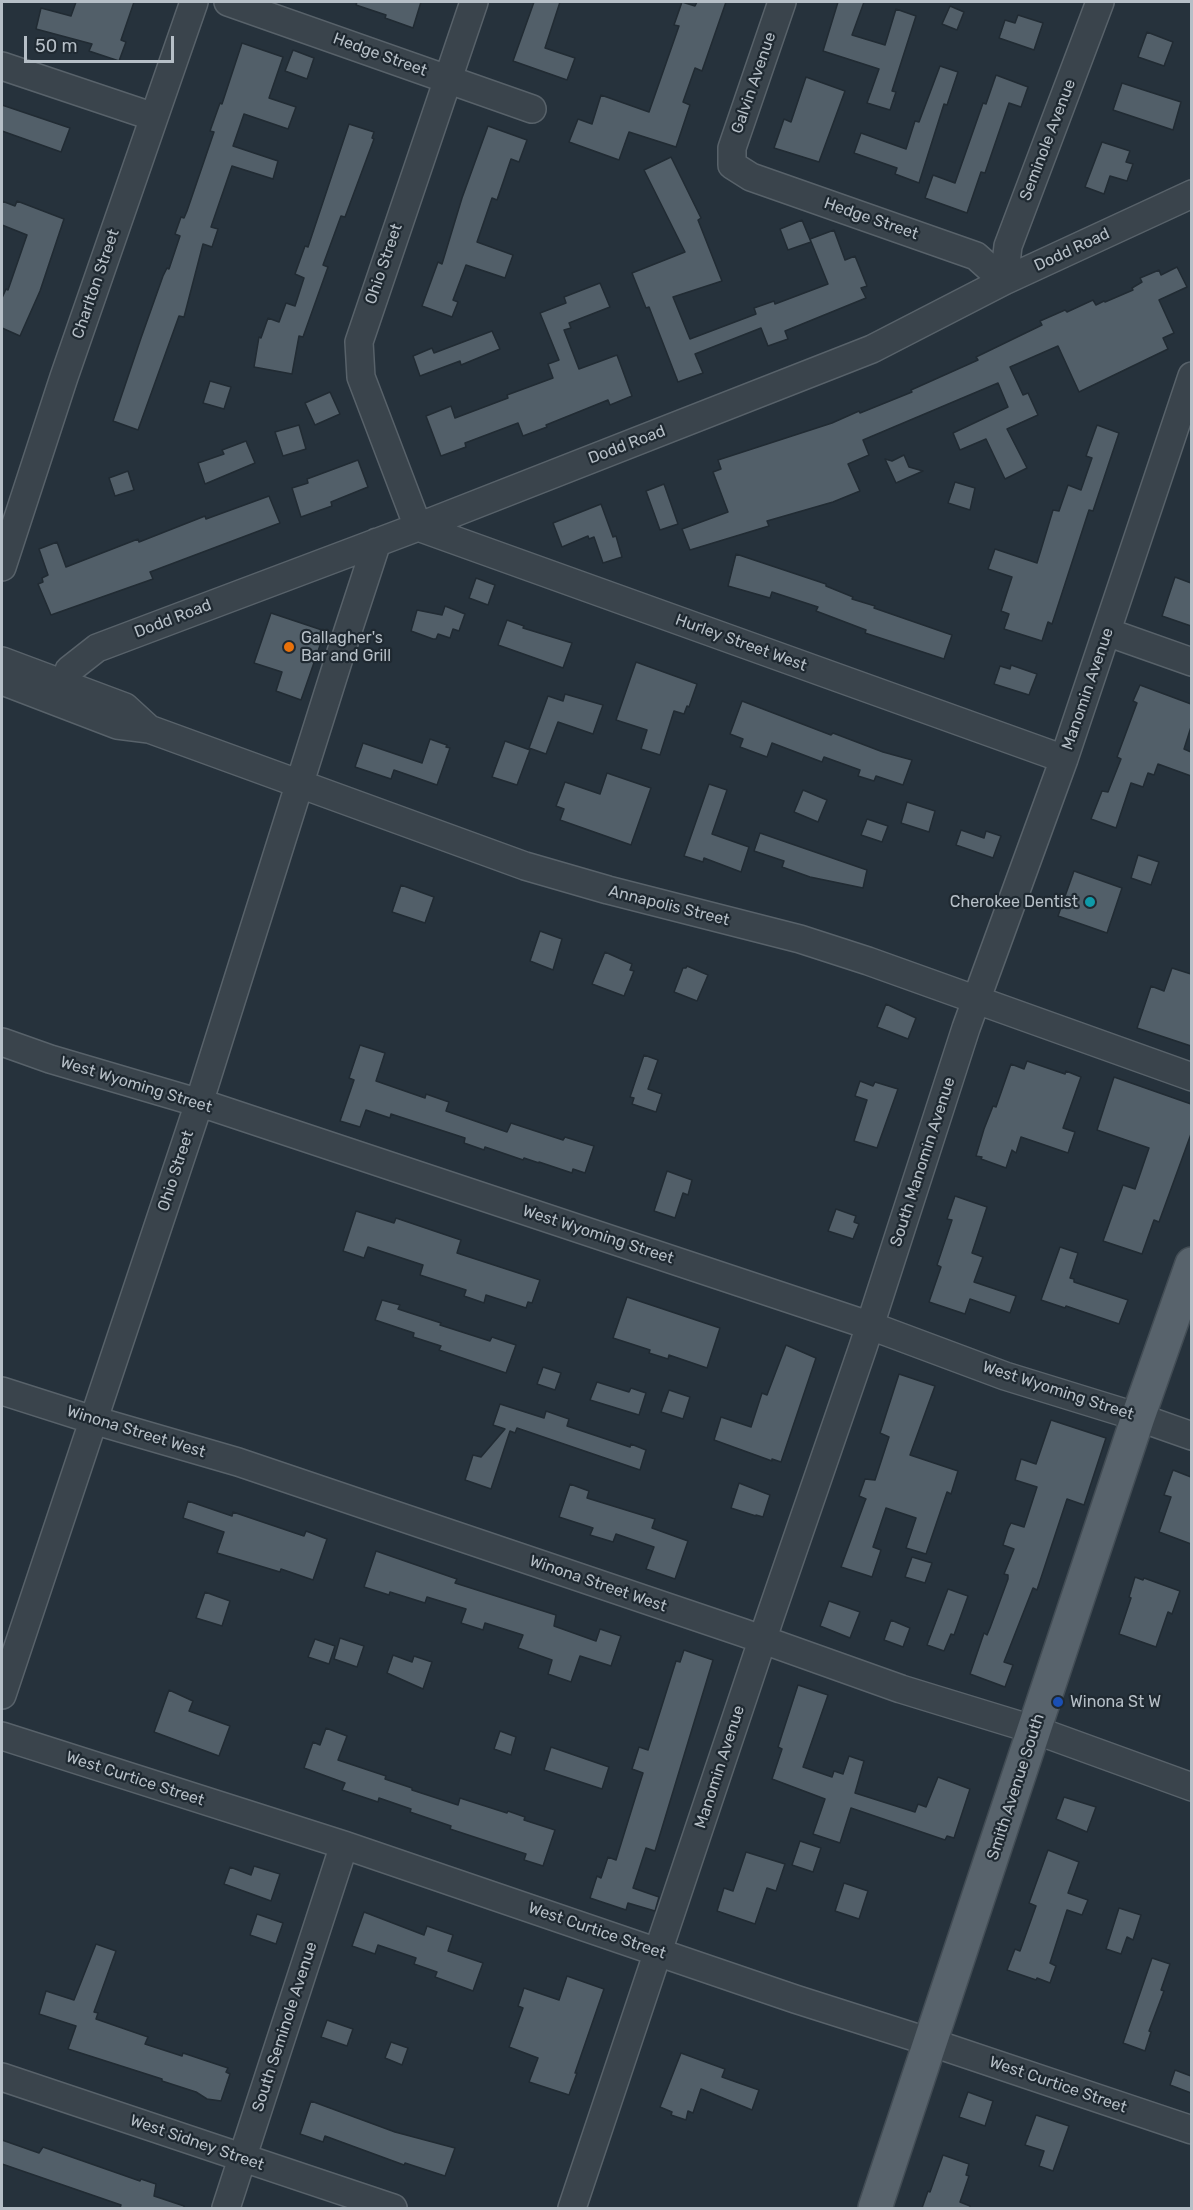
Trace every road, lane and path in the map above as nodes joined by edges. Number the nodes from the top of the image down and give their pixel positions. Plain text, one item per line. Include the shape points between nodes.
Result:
1 (194, 2) edge
2 (228, 2) edge
3 (474, 2) edge
4 (782, 2) edge
5 (1100, 2) edge
6 (2, 66) edge
7 (447, 79) junction
8 (532, 109) dead end
9 (154, 117) junction
10 (732, 165) joint
11 (1191, 194) edge
12 (1004, 281) junction
13 (1191, 376) edge
14 (418, 527) junction
15 (377, 542) junction
16 (2, 567) edge
17 (1107, 632) junction
18 (2, 661) edge
19 (1191, 662) edge
20 (2, 680) edge
21 (65, 684) junction
22 (149, 729) junction
23 (1064, 759) junction
24 (301, 783) junction
25 (977, 999) junction
26 (2, 1042) edge
27 (1191, 1077) edge
28 (199, 1103) junction
29 (1191, 1264) edge
30 (871, 1326) junction
31 (2, 1391) edge
32 (1138, 1417) junction
33 (93, 1420) junction
34 (1191, 1436) edge
35 (763, 1639) junction
36 (2, 1695) edge
37 (1035, 1730) junction
38 (2, 1736) edge
39 (1191, 1787) edge
40 (344, 1845) junction
41 (659, 1951) junction
42 (930, 2042) junction
43 (2, 2077) edge
44 (1191, 2130) edge
45 (243, 2158) junction
46 (226, 2208) edge
47 (393, 2208) edge
48 (572, 2208) edge
49 (875, 2208) edge

1 - 9 street, Charlton Street
2 - 7 street, Hedge Street
3 - 7 street, Ohio Street
4 - 10 street, Galvin Avenue via 732,148
5 - 12 street, Seminole Avenue via 1008,246
6 - 9 street
7 - 8 street, Hedge Street
7 - 14 street, Ohio Street via 358,342 361,377
9 - 16 street, Charlton Street
10 - 12 street, Hedge Street via 751,177 976,256
11 - 12 street, Dodd Road
12 - 14 street, Dodd Road via 872,349
13 - 17 street, Manomin Avenue
14 - 15 street, Dodd Road
14 - 23 street, Hurley Street West
15 - 21 street, Dodd Road via 97,648 69,670
15 - 24 street, Ohio Street
17 - 19 street
17 - 23 street, Manomin Avenue
18 - 21 street, Annapolis Street
20 - 22 street, Annapolis Street via 117,724
21 - 22 street, Annapolis Street via 125,706
22 - 24 street, Annapolis Street
23 - 25 street, Manomin Avenue
24 - 25 street, Annapolis Street via 525,866 800,939
24 - 28 street, Ohio Street
25 - 27 street, Annapolis Street
25 - 30 street, South Manomin Avenue
26 - 28 street, West Wyoming Street
28 - 30 street, West Wyoming Street
28 - 33 street, Ohio Street
29 - 32 main road, Smith Avenue South
30 - 32 street, West Wyoming Street via 1005,1376
30 - 35 street, Manomin Avenue
31 - 33 street, Winona Street West
32 - 34 street, West Wyoming Street
32 - 37 main road, Smith Avenue South
33 - 35 street, Winona Street West via 238,1462
33 - 36 street, Ohio Street
35 - 37 street, Winona Street West via 901,1689
35 - 41 street, Manomin Avenue
37 - 39 street, Winona Street West
37 - 42 main road, Smith Avenue South
38 - 40 street, West Curtice Street
40 - 41 street, West Curtice Street
40 - 45 street, South Seminole Avenue
41 - 42 street, West Curtice Street
41 - 48 street, Manomin Avenue
42 - 44 street, West Curtice Street
42 - 49 main road, Smith Avenue South
43 - 45 street, West Sidney Street
45 - 46 street, South Seminole Avenue
45 - 47 street, West Sidney Street

